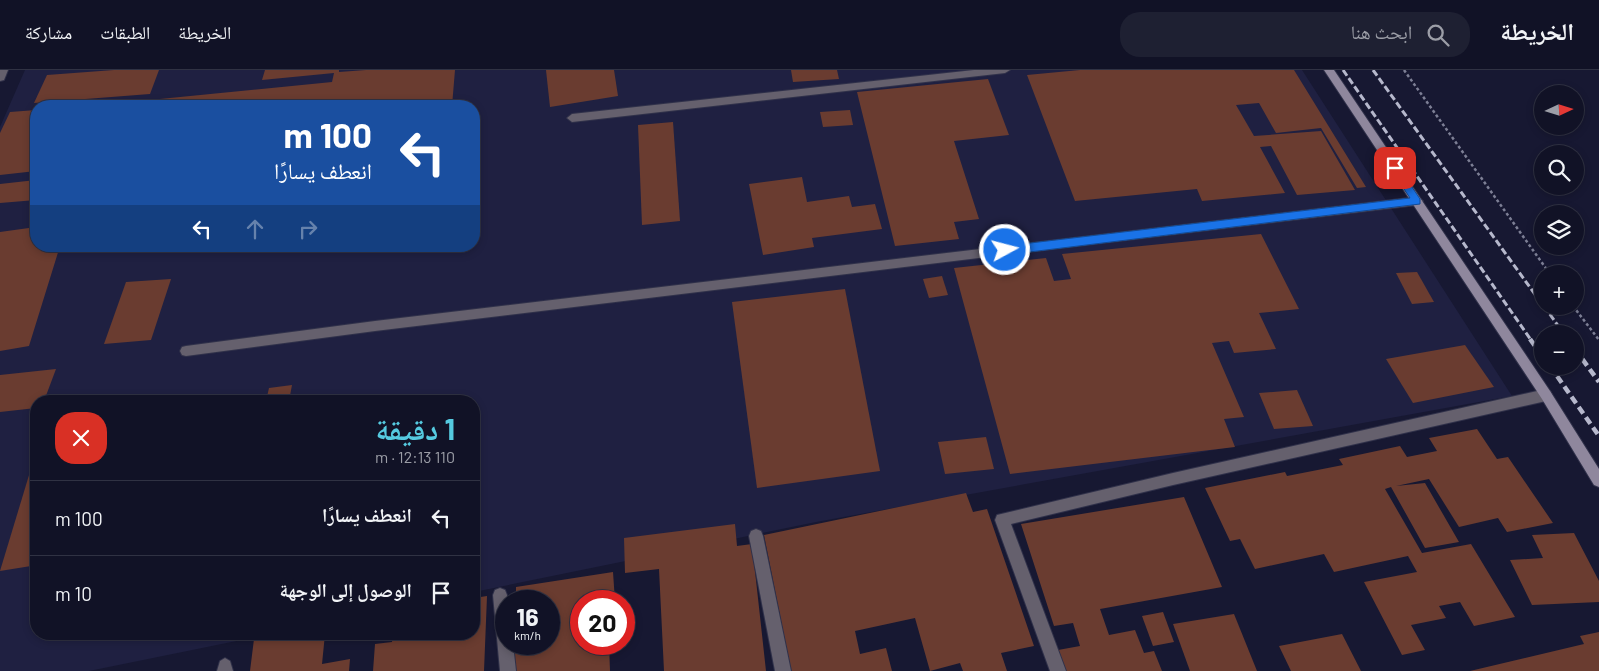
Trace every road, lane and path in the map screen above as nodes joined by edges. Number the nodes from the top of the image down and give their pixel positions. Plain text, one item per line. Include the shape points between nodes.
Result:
1 (3, 70) edge
2 (1005, 70) edge
3 (1329, 70) edge
4 (1404, 70) edge
5 (0, 78) edge
6 (572, 118) dead end
7 (1417, 201) junction
8 (1544, 265) edge
9 (1580, 315) edge
10 (1599, 340) edge
11 (186, 352) dead end
12 (1546, 395) junction
13 (1599, 481) edge
14 (756, 536) dead end
15 (506, 655) edge
16 (508, 671) edge
17 (783, 671) edge
18 (1058, 671) edge

1 - 5 street
2 - 6 street
3 - 7 street
4 - 8 path
7 - 11 street via 385,325
7 - 12 street
9 - 10 path
12 - 13 street
12 - 18 street via 1002,520
14 - 17 street
15 - 16 street

